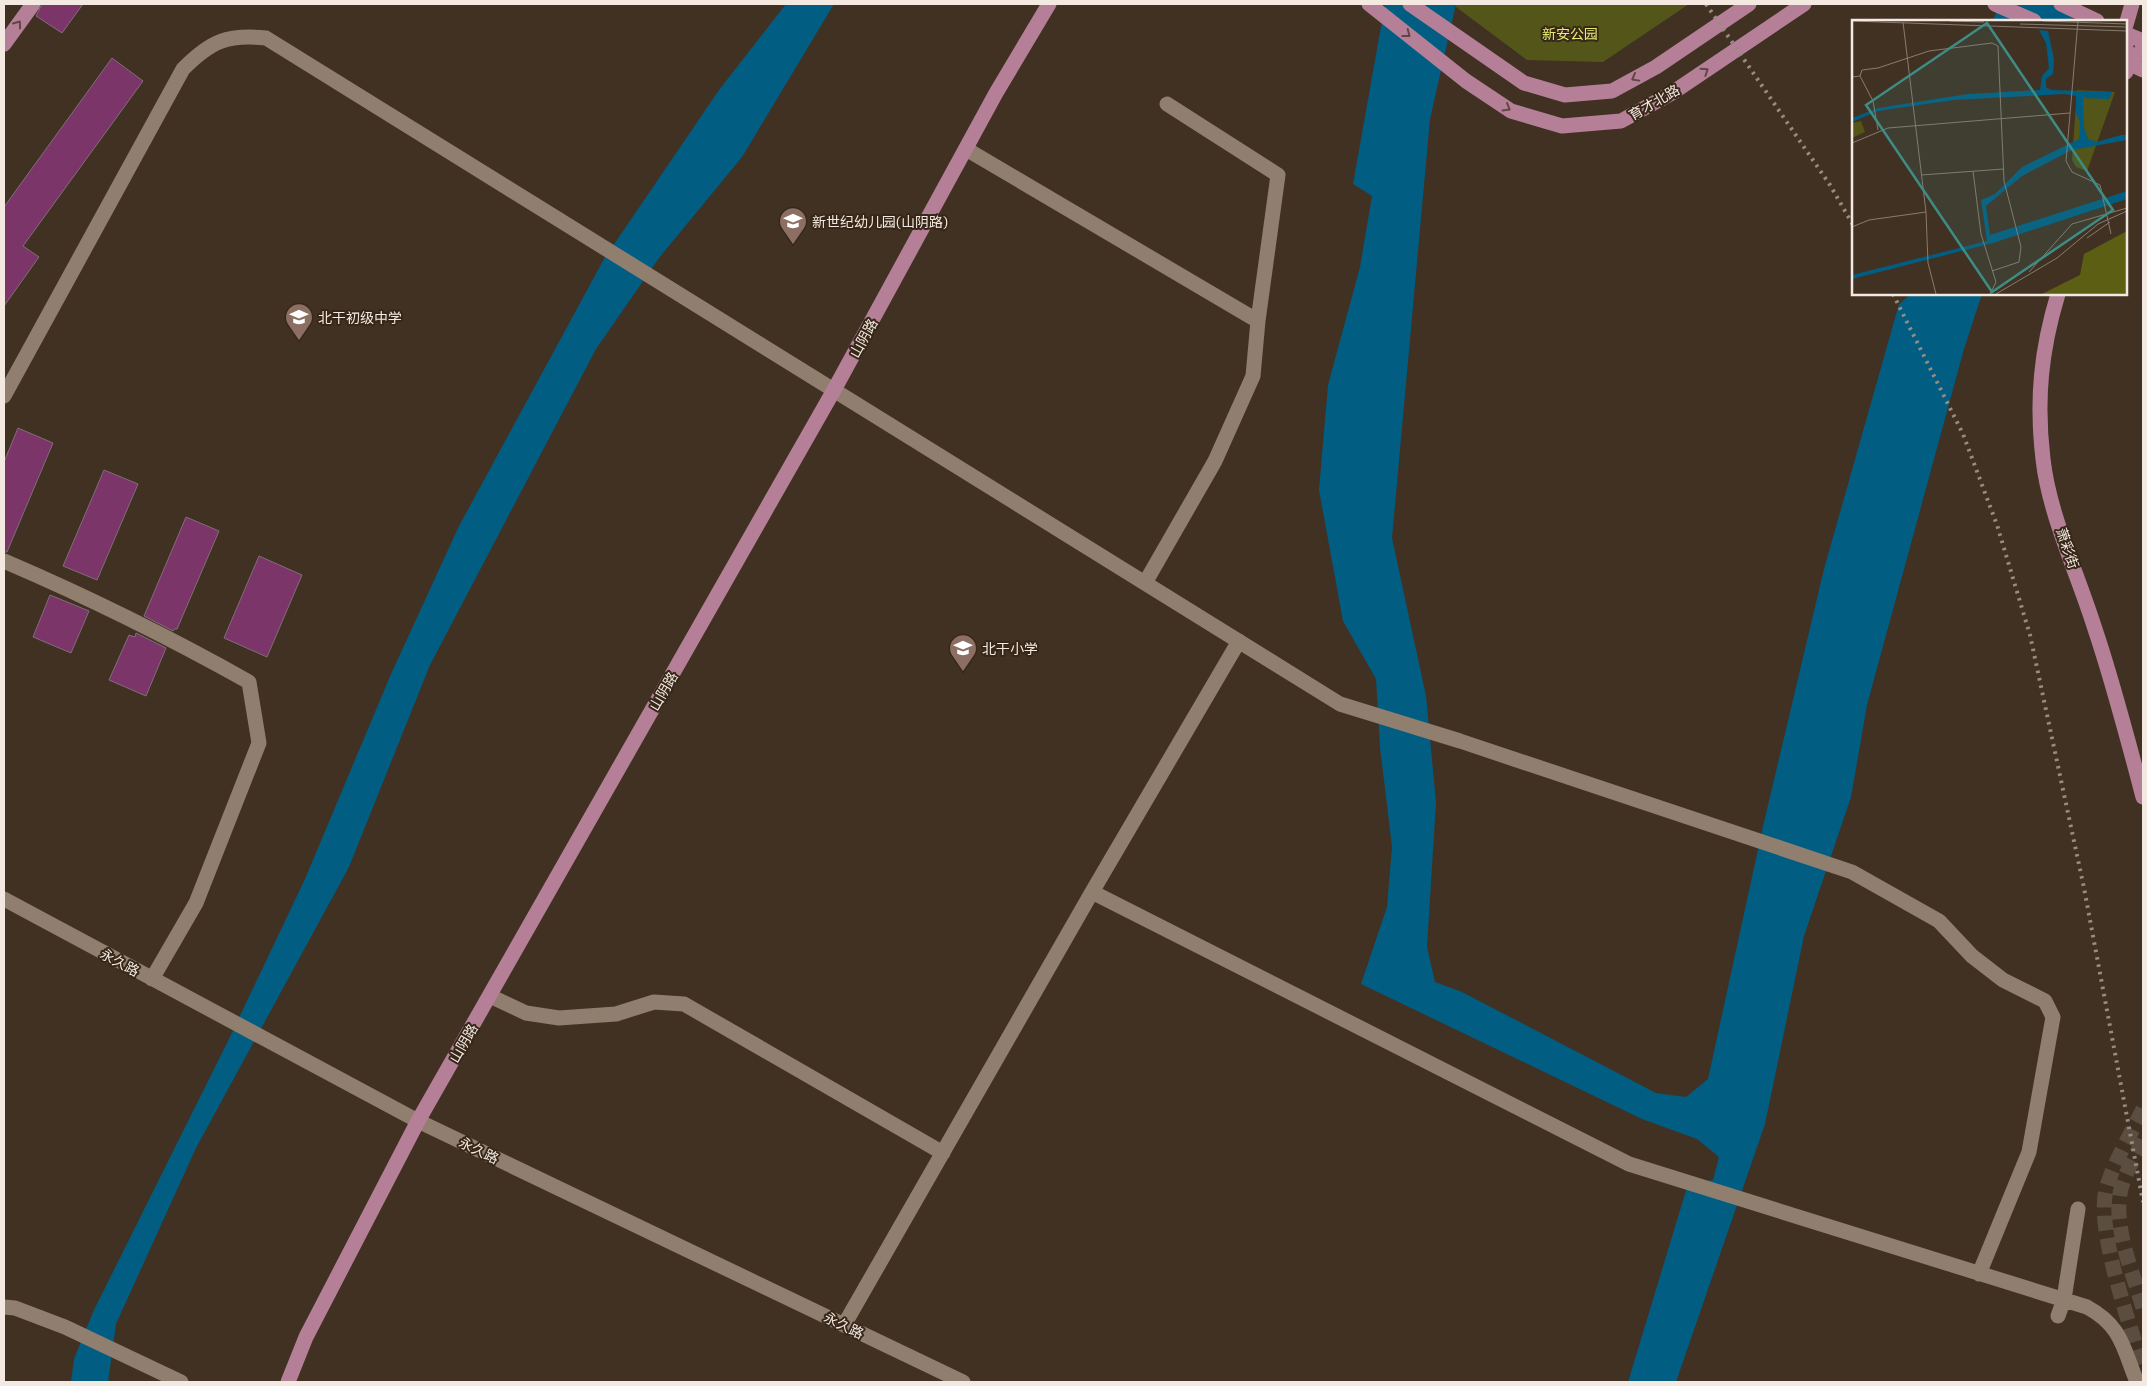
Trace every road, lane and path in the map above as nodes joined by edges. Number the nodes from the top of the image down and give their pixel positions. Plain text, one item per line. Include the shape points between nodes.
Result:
1 (33, 4) edge
2 (1048, 4) edge
3 (1369, 4) edge
4 (1410, 4) edge
5 (1749, 4) edge
6 (1804, 4) edge
7 (1995, 4) edge
8 (2062, 4) edge
9 (2132, 4) edge
10 (2032, 20) edge
11 (2095, 20) edge
12 (2127, 22) edge
13 (2127, 34) edge
14 (2143, 41) edge
15 (4, 44) edge
16 (2143, 49) edge
17 (2127, 66) edge
18 (2143, 70) edge
19 (1167, 104) dead end
20 (966, 149) junction
21 (2058, 295) edge
22 (1258, 321) junction
23 (834, 390) junction
24 (4, 396) edge
25 (4, 561) edge
26 (1145, 583) junction
27 (1238, 641) junction
28 (2143, 797) edge
29 (1092, 892) junction
30 (4, 899) edge
31 (152, 979) junction
32 (490, 996) junction
33 (418, 1121) junction
34 (942, 1153) junction
35 (2078, 1209) dead end
36 (1979, 1274) junction
37 (2064, 1299) junction
38 (4, 1307) edge
39 (2058, 1316) dead end
40 (844, 1325) junction
41 (2137, 1381) edge
42 (181, 1382) edge
43 (288, 1382) edge
44 (963, 1382) edge

15 -> 1 main road
2 - 20 main road, 山阴路
3 -> 6 main road, 育才北路 via 1466,81 1511,111 1562,126 1621,120 1672,93
5 -> 4 main road via 1656,67 1612,90 1565,95 1524,83
7 - 10 main road
8 - 11 main road
9 - 12 main road
13 - 14 main road
16 - 17 main road
17 - 18 main road
19 - 22 street via 1278,175
20 - 22 street
20 - 23 main road, 山阴路
21 - 28 main road, 萧彩街 via 2040,373 2043,460 2061,528 2105,658
22 - 26 street via 1253,376 1215,461
23 - 24 street via 266,38 243,36 220,41 200,52 183,69
23 - 26 street
23 - 32 main road, 山阴路
25 - 31 street via 68,589 249,682 259,743 196,903
26 - 27 street
27 - 29 street
27 - 36 street via 1340,704 1852,872 1939,921 1972,956 2003,980 2045,1001 2053,1018 2029,1152
29 - 34 street
29 - 36 street via 1629,1164
30 - 31 street, 永久路
31 - 33 street, 永久路
32 - 33 main road, 山阴路
32 - 34 street via 526,1013 559,1018 616,1014 654,1002 684,1004
33 - 40 street, 永久路
33 - 43 main road, 山阴路 via 306,1337
34 - 40 street
35 - 37 street
36 - 37 street
37 - 39 street
37 - 41 street via 2087,1307 2108,1321 2117,1332
38 - 42 street via 65,1327
40 - 44 street, 永久路

